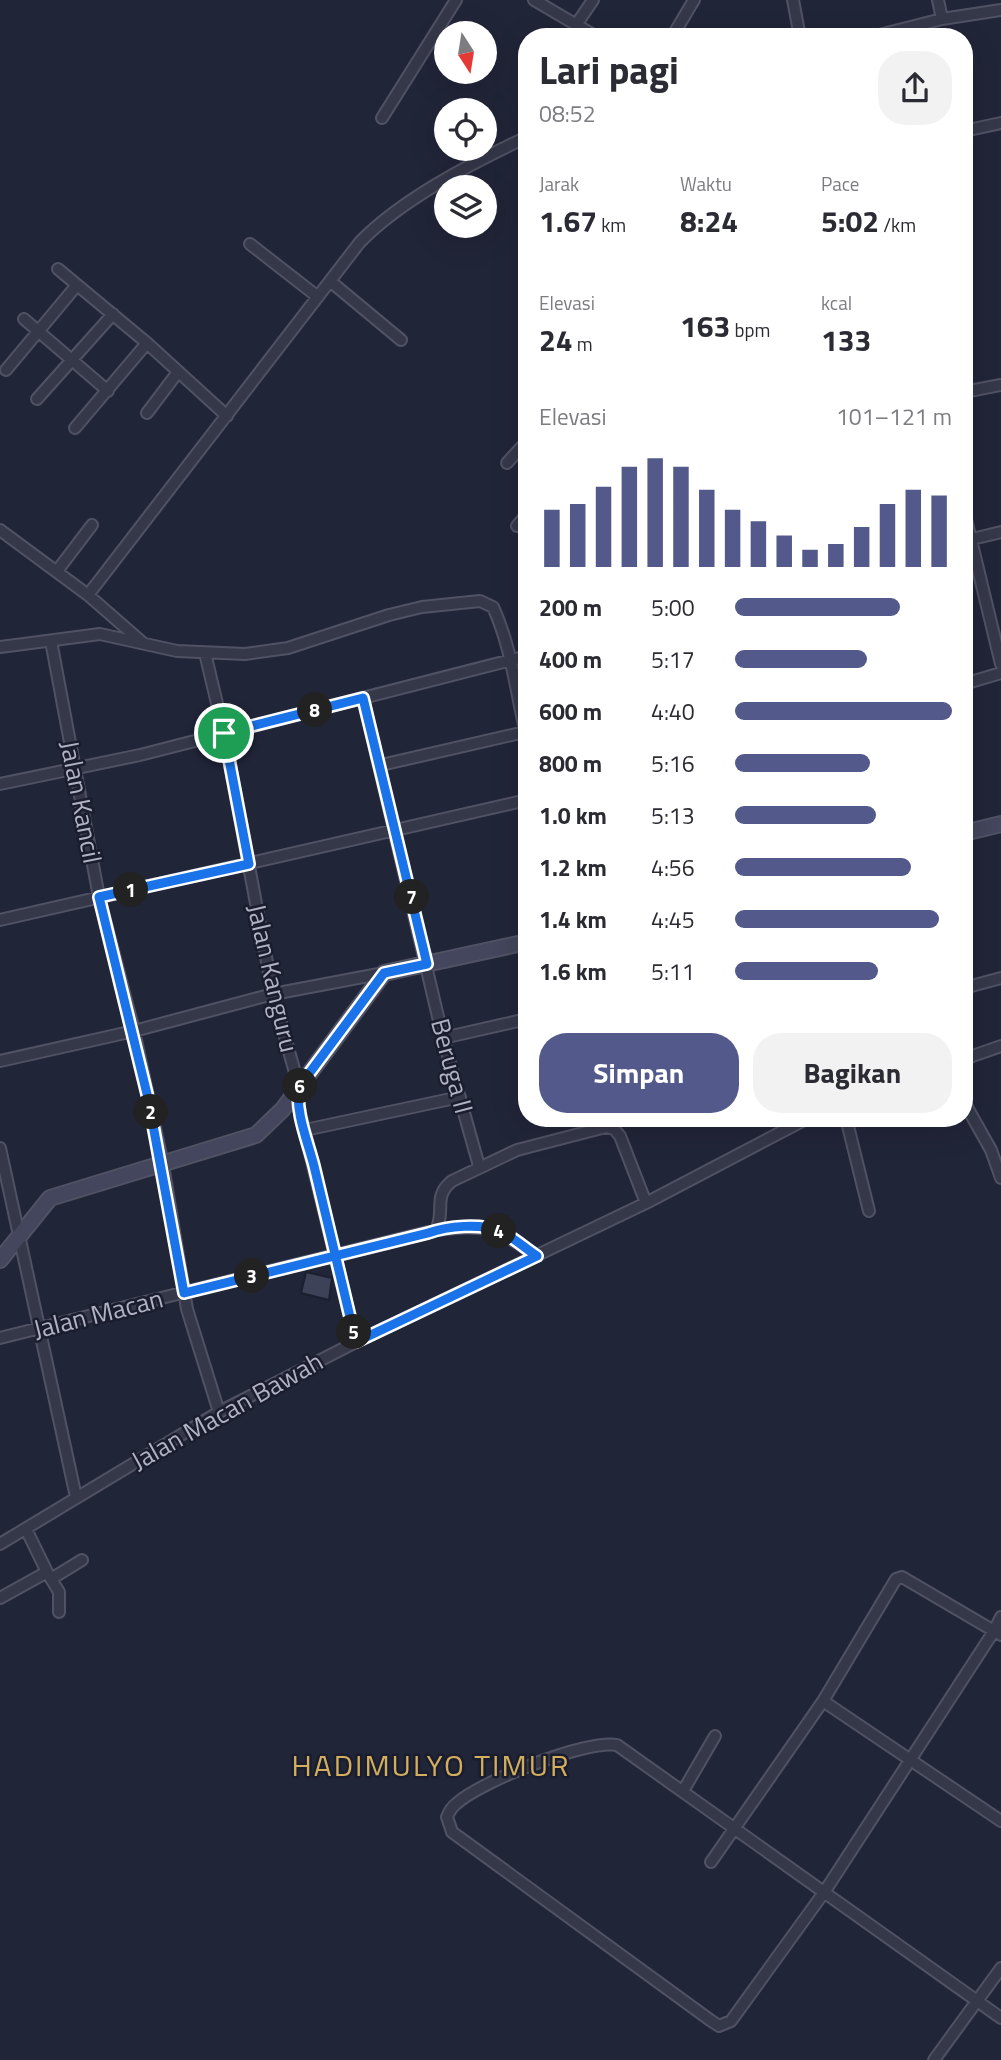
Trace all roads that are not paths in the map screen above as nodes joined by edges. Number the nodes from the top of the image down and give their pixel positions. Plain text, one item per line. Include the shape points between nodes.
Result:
1 (456, 0) edge
2 (534, 0) edge
3 (593, 0) edge
4 (694, 0) edge
5 (793, 0) edge
6 (938, 0) edge
7 (1001, 10) edge
8 (942, 19) junction
9 (576, 24) junction
10 (582, 28) edge
11 (678, 28) edge
12 (798, 28) edge
13 (906, 28) edge
14 (382, 118) dead end
15 (1001, 123) edge
16 (973, 129) edge
17 (518, 141) edge
18 (250, 244) dead end
19 (58, 269) dead end
20 (330, 281) junction
21 (77, 285) junction
22 (318, 297) junction
23 (113, 314) junction
24 (24, 319) dead end
25 (37, 331) junction
26 (401, 340) dead end
27 (147, 343) junction
28 (73, 360) junction
29 (6, 370) dead end
30 (178, 372) junction
31 (1001, 385) edge
32 (973, 390) edge
33 (108, 391) junction
34 (37, 399) dead end
35 (147, 413) dead end
36 (226, 416) junction
37 (75, 428) dead end
38 (518, 451) edge
39 (507, 463) dead end
40 (92, 525) dead end
41 (1001, 532) edge
42 (2, 535) edge
43 (973, 539) edge
44 (973, 559) edge
45 (57, 571) junction
46 (88, 595) junction
47 (51, 641) junction
48 (146, 645) junction
49 (0, 647) edge
50 (205, 653) junction
51 (518, 658) edge
52 (511, 660) junction
53 (1001, 664) edge
54 (1001, 673) edge
55 (973, 681) edge
56 (518, 695) edge
57 (363, 698) junction
58 (224, 733) junction
59 (518, 737) edge
60 (381, 765) junction
61 (76, 771) junction
62 (0, 784) edge
63 (518, 802) edge
64 (1001, 824) edge
65 (396, 830) junction
66 (973, 831) edge
67 (249, 864) junction
68 (99, 897) junction
69 (0, 920) edge
70 (518, 944) edge
71 (427, 964) junction
72 (384, 973) junction
73 (1001, 978) edge
74 (973, 986) edge
75 (273, 994) junction
76 (518, 1021) edge
77 (134, 1031) junction
78 (443, 1038) junction
79 (1001, 1046) edge
80 (973, 1056) edge
81 (0, 1061) edge
82 (299, 1087) junction
83 (460, 1097) junction
84 (973, 1117) edge
85 (606, 1127) edge
86 (615, 1127) edge
87 (780, 1127) edge
88 (848, 1127) edge
89 (305, 1130) junction
90 (0, 1148) edge
91 (163, 1165) junction
92 (478, 1166) junction
93 (1001, 1178) edge
94 (5, 1194) edge
95 (646, 1203) junction
96 (869, 1211) dead end
97 (436, 1230) junction
98 (20, 1235) junction
99 (336, 1255) junction
100 (537, 1256) junction
101 (0, 1260) edge
102 (184, 1293) junction
103 (40, 1329) junction
104 (0, 1338) edge
105 (356, 1342) junction
106 (219, 1412) junction
107 (76, 1497) junction
108 (26, 1530) junction
109 (0, 1544) edge
110 (82, 1560) dead end
111 (49, 1576) junction
112 (0, 1598) edge
113 (59, 1612) dead end
114 (1001, 1617) edge
115 (997, 1633) edge
116 (823, 1701) junction
117 (715, 1736) dead end
118 (909, 1761) junction
119 (683, 1791) junction
120 (1001, 1821) edge
121 (734, 1827) junction
122 (711, 1862) dead end
123 (825, 1891) junction
124 (1001, 1968) edge
125 (978, 2002) junction
126 (1001, 2018) edge
127 (934, 2060) edge

1 - 14 street
2 - 9 street
3 - 9 street
4 - 11 street
5 - 12 street
6 - 8 street
7 - 8 street
8 - 13 street
9 - 10 street
15 - 16 street
17 - 20 street via 463,168 377,225
18 - 22 street
19 - 21 street
20 - 22 street
20 - 26 street
21 - 23 street
21 - 25 street
22 - 36 street
23 - 27 street
23 - 28 street
24 - 25 street
25 - 28 street
25 - 29 street
27 - 30 street
27 - 33 street
28 - 33 street
28 - 34 street
30 - 35 street
30 - 36 street
31 - 32 street
33 - 37 street
36 - 46 street
38 - 39 street
40 - 45 street
41 - 43 street
42 - 45 street
44 - 53 street
45 - 46 street
46 - 48 street
47 - 48 street via 100,634
47 - 49 street
47 - 61 street, Jalan Kancil
48 - 50 street
50 - 52 street via 271,652 403,611 480,601 493,607
50 - 58 street, Jalan Kanguru
51 - 52 street
52 - 56 street
52 - 57 street
54 - 55 street
57 - 58 street
57 - 60 street, Beruga II
58 - 61 street
58 - 67 street, Jalan Kanguru
59 - 60 street
60 - 65 street, Beruga II
61 - 62 street
61 - 68 street, Jalan Kancil
63 - 65 street
64 - 66 street
65 - 67 street
65 - 71 street, Beruga II
67 - 68 street
67 - 75 street, Jalan Kanguru
68 - 69 street
68 - 77 street, Jalan Kancil
70 - 71 street
71 - 72 street
71 - 78 street, Beruga II
72 - 75 street
72 - 82 street
73 - 74 street
75 - 77 street
75 - 82 street, Jalan Kanguru
76 - 78 street
77 - 81 street
77 - 91 street, Jalan Kancil
78 - 83 street, Beruga II
79 - 80 street
82 - 89 street, Jalan Kanguru via 297,1100
82 - 91 street via 256,1135
83 - 89 street
83 - 92 street, Beruga II
84 - 93 street
85 - 92 street via 517,1150
86 - 95 street
87 - 95 street, Jalan Macan Bawah
88 - 96 street
89 - 99 street, Jalan Kanguru
90 - 94 street
91 - 98 street via 50,1198
91 - 102 street, Jalan Kancil
92 - 97 street via 444,1187
94 - 98 street
95 - 100 street, Jalan Macan Bawah
97 - 99 street, Jalan Macan
97 - 100 street, Jalan Macan via 469,1226 499,1231
98 - 101 street
98 - 103 street
99 - 102 street, Jalan Macan
99 - 105 street, Jalan Kanguru
100 - 105 street, Jalan Macan Bawah
102 - 103 street, Jalan Macan
102 - 106 street, Jalan Kancil
103 - 104 street, Jalan Macan
103 - 107 street
105 - 106 street, Jalan Macan Bawah
106 - 107 street, Jalan Macan Bawah
107 - 108 street, Jalan Macan Bawah
108 - 109 street, Jalan Macan Bawah
108 - 111 street
110 - 111 street
111 - 112 street
111 - 113 street via 61,1598
114 - 115 street
115 - 116 street via 902,1577 896,1579
115 - 118 street
116 - 118 street
116 - 121 street
117 - 119 street
118 - 120 street
118 - 123 street
119 - 121 street
119 - 123 street via 617,1745 599,1744 518,1771 457,1802 447,1817 452,1832 719,2026 731,2021
121 - 122 street
121 - 123 street
123 - 125 street
124 - 125 street
125 - 126 street
125 - 127 street

